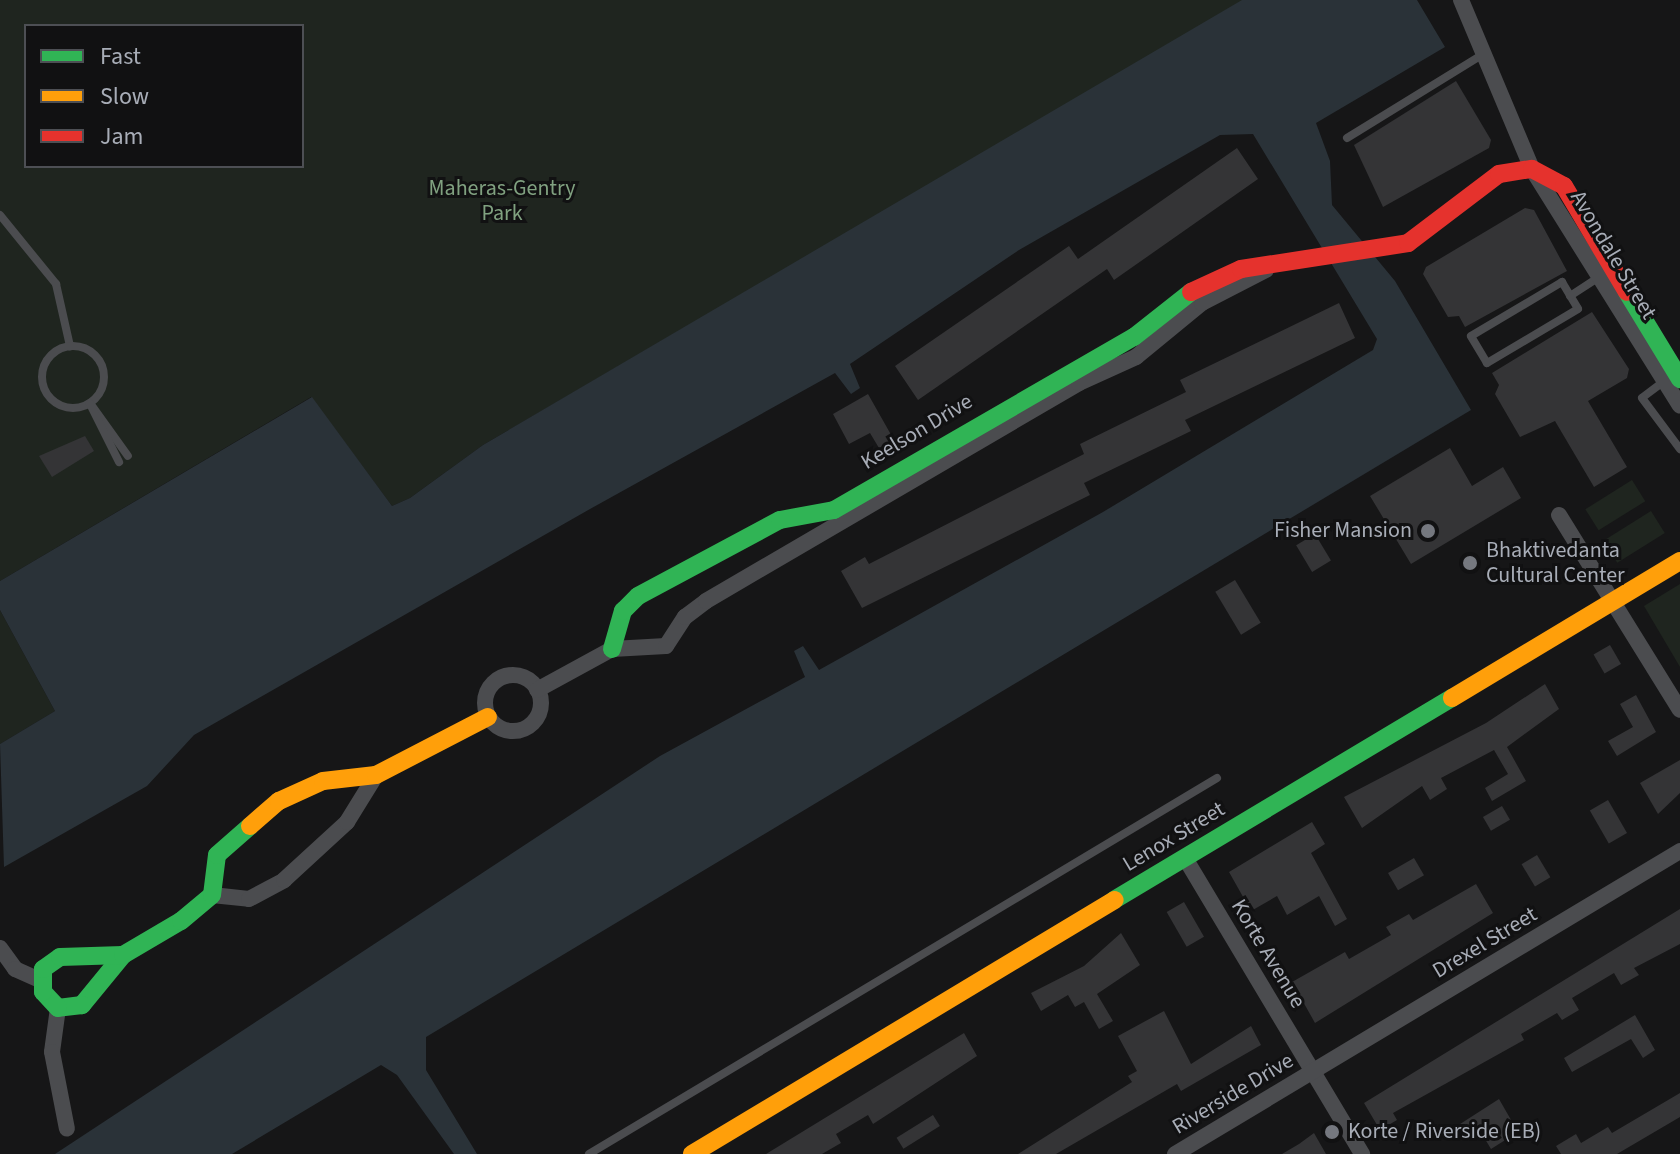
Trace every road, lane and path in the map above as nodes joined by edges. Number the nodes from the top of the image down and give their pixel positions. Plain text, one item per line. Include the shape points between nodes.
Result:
1 (1461, 0) edge
2 (1482, 55) junction
3 (1347, 138) dead end
4 (1532, 169) junction
5 (0, 215) edge
6 (1266, 270) junction
7 (1606, 273) junction
8 (1570, 296) junction
9 (70, 346) junction
10 (1673, 378) edge
11 (90, 403) junction
12 (1680, 406) edge
13 (1680, 449) edge
14 (128, 456) dead end
15 (119, 462) dead end
16 (1559, 515) dead end
17 (1680, 561) edge
18 (1614, 600) junction
19 (612, 649) junction
20 (537, 690) junction
21 (1680, 710) edge
22 (488, 717) junction
23 (376, 775) junction
24 (1217, 778) dead end
25 (1680, 851) edge
26 (1185, 858) junction
27 (212, 895) junction
28 (0, 948) edge
29 (123, 955) junction
30 (40, 980) junction
31 (58, 1008) junction
32 (1312, 1072) junction
33 (67, 1129) dead end
34 (589, 1154) edge
35 (692, 1154) edge
36 (1175, 1154) edge
37 (1362, 1154) edge

1 - 2 street
2 - 3 lane
2 - 4 street
4 - 6 street, Keelson Drive via 1478,184 1429,230 1389,249
4 - 7 street, Avondale Street via 1554,176
5 - 9 lane via 56,284
6 - 19 street, Keelson Drive via 1202,303 1136,357 1079,383 717,594 689,612 666,646
6 - 19 street, Keelson Drive via 1241,269 1205,284 1134,337 834,510 780,520 638,596 623,611
7 - 8 lane
7 - 10 street, Avondale Street
8 - 8 lane via 1578,309 1487,363 1471,336 1562,282
9 - 11 lane via 89,351 102,367 102,387
9 - 11 lane via 46,362 42,382 60,406
10 - 12 street, Avondale Street
10 - 13 lane via 1642,398
11 - 14 lane
11 - 15 lane
16 - 18 street
17 - 18 street, Lenox Street
18 - 21 street
18 - 26 street, Lenox Street
19 - 20 street, Keelson Drive
20 - 22 street via 521,677 499,679 486,694
20 - 22 street via 539,712 526,728 506,731
22 - 23 street
23 - 27 street via 347,822 284,880 249,899
23 - 27 street via 323,781 260,813 217,855
24 - 34 lane
25 - 32 street, Drexel Street
26 - 32 street, Korte Avenue
26 - 35 street, Lenox Street
27 - 29 street
28 - 30 street via 15,969
29 - 30 street via 60,957
29 - 31 street via 89,1000
30 - 31 street
31 - 33 street via 52,1052
32 - 36 street, Riverside Drive
32 - 37 street, Korte Avenue

